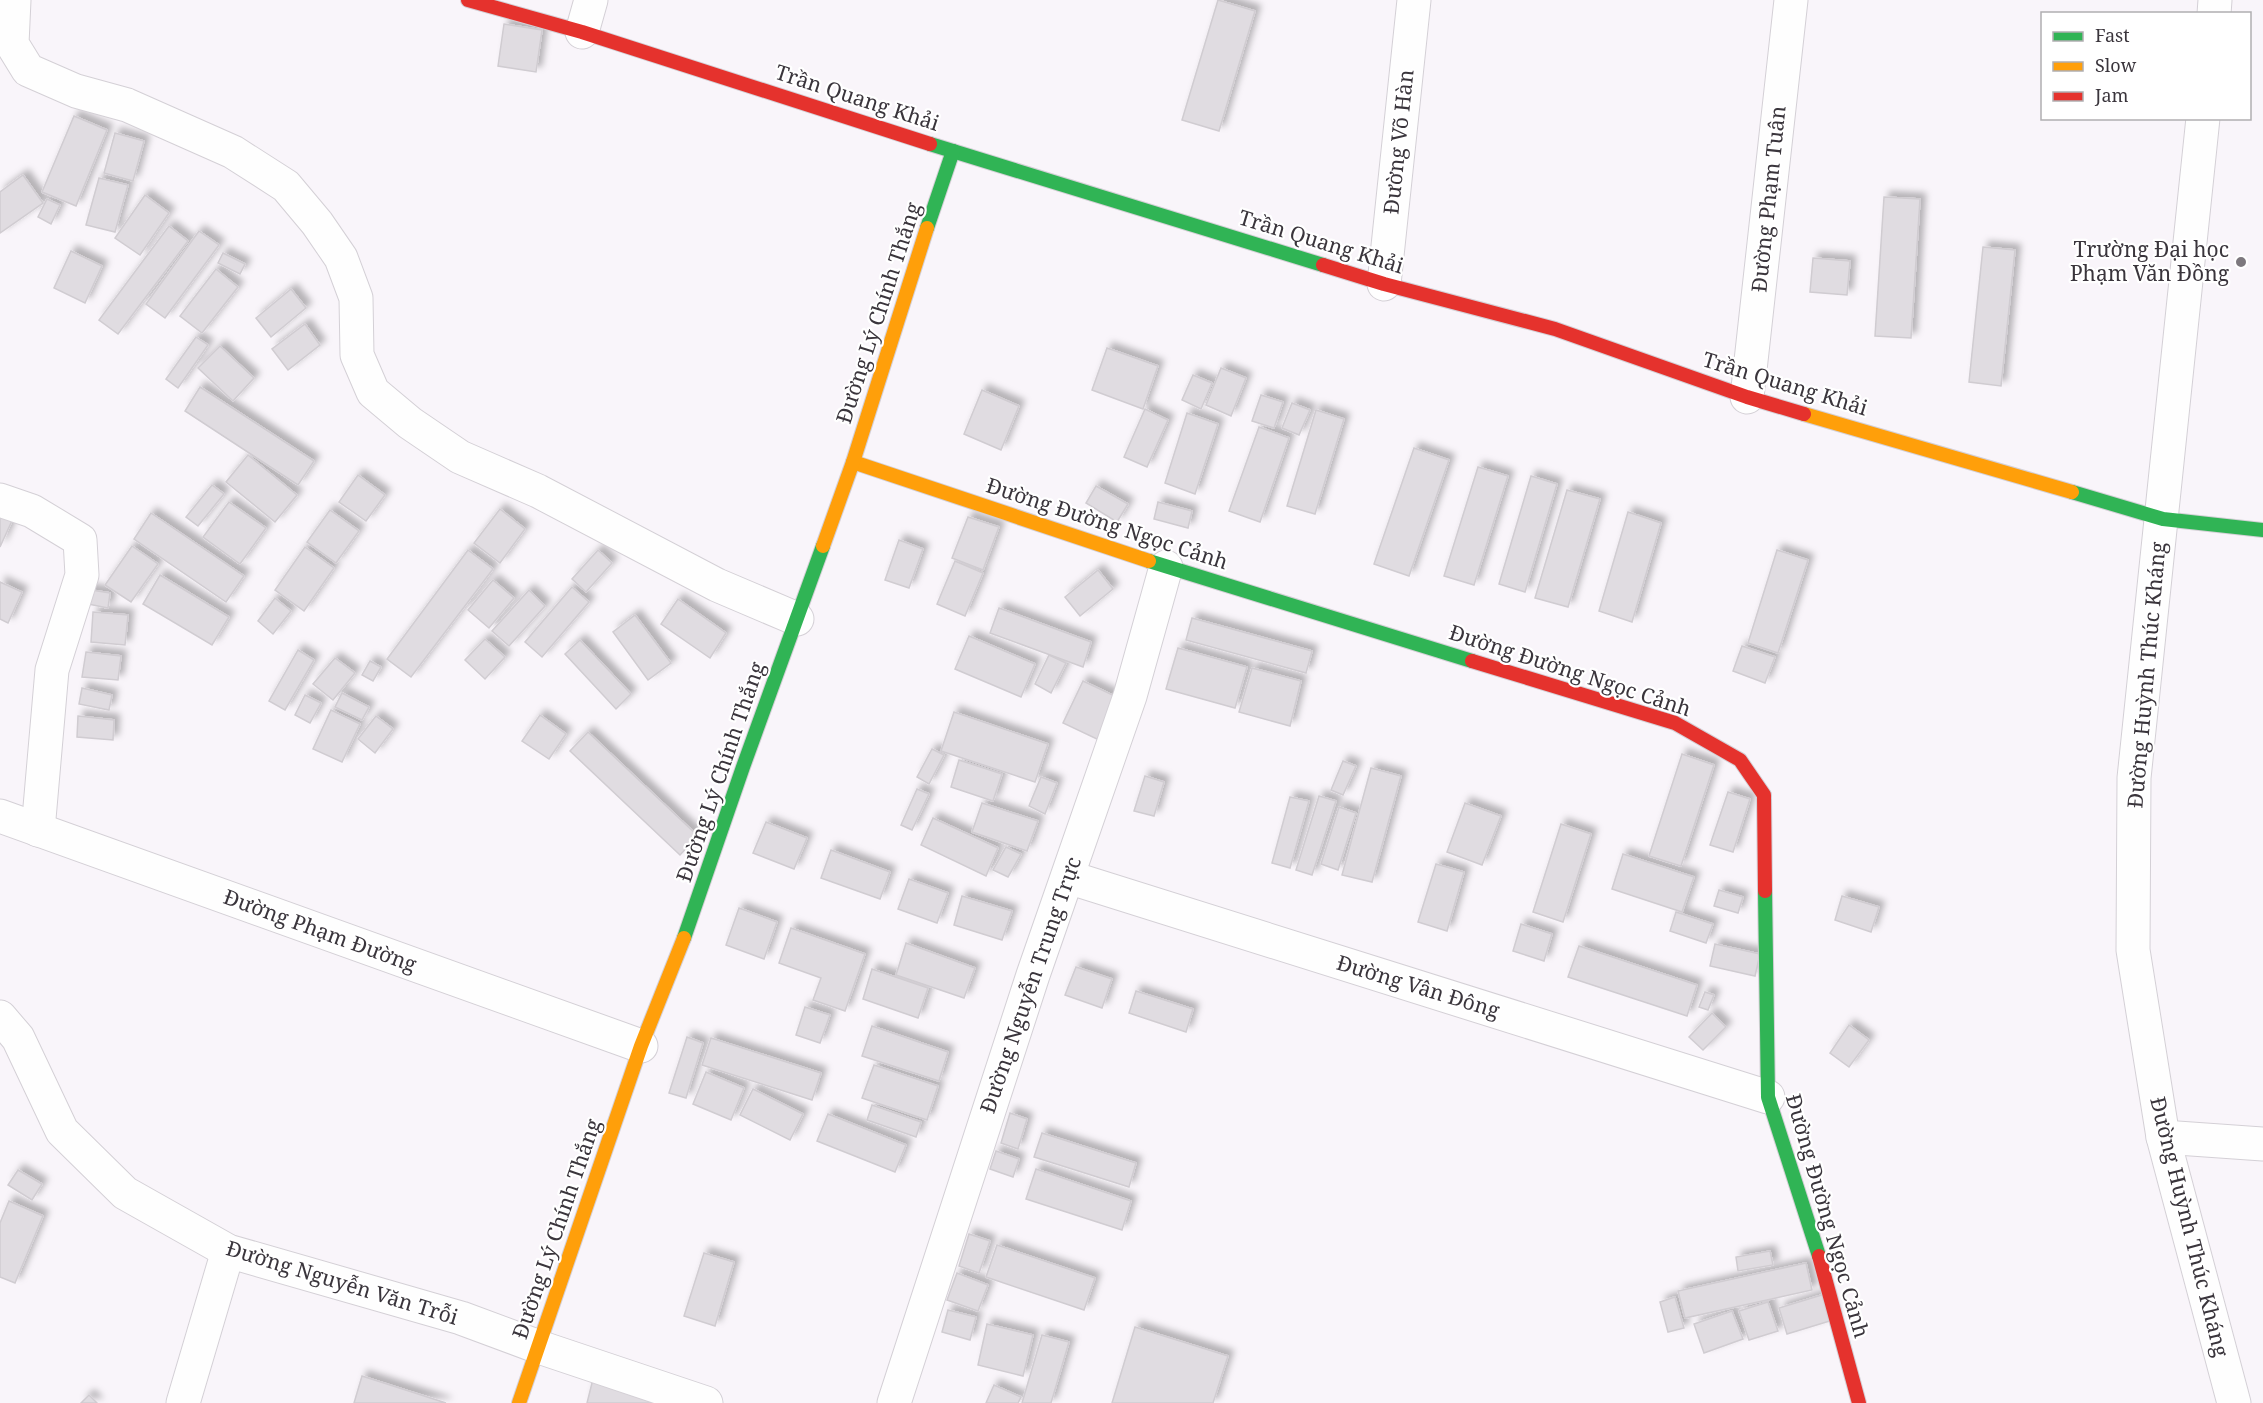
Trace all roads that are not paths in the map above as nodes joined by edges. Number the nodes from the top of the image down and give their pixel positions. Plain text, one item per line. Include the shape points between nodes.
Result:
1 (14, 0) edge
2 (468, 0) edge
3 (591, 0) edge
4 (1414, 0) edge
5 (1791, 0) edge
6 (582, 33) junction
7 (2203, 120) edge
8 (953, 151) junction
9 (1384, 284) junction
10 (1747, 397) junction
11 (853, 462) junction
12 (0, 500) edge
13 (2163, 519) junction
14 (2263, 530) edge
15 (1166, 567) junction
16 (797, 619) junction
17 (0, 816) edge
18 (39, 830) junction
19 (1068, 877) junction
20 (0, 1017) edge
21 (641, 1046) junction
22 (1768, 1096) junction
23 (2163, 1137) junction
24 (2263, 1144) edge
25 (228, 1251) junction
26 (538, 1347) junction
27 (183, 1403) edge
28 (519, 1403) edge
29 (706, 1403) edge
30 (894, 1403) edge
31 (1859, 1403) edge
32 (2234, 1403) edge

1 - 16 street via 12,44 28,69 76,91 127,105 233,152 286,186 341,258 356,298 357,355 374,392 410,423 460,457 538,491 717,585
2 - 6 street, Trần Quang Khải
3 - 6 street
4 - 9 street, Đường Võ Hàn
5 - 10 street, Đường Phạm Tuân
6 - 8 street, Trần Quang Khải
7 - 13 street, Đường Huỳnh Thúc Kháng
8 - 9 street, Trần Quang Khải
8 - 11 street, Đường Lý Chính Thắng
9 - 10 street, Trần Quang Khải via 1555,329
10 - 13 street, Trần Quang Khải
11 - 15 street, Đường Đường Ngọc Cảnh
11 - 16 street, Đường Lý Chính Thắng
12 - 18 street via 32,511 80,540 82,574 52,670
13 - 14 street, Trần Quang Khải
13 - 23 street, Đường Huỳnh Thúc Kháng via 2134,778 2133,950
15 - 19 street, Đường Nguyễn Trung Trực via 1130,696
15 - 22 street, Đường Đường Ngọc Cảnh via 1676,723 1740,760 1764,795
16 - 21 street, Đường Lý Chính Thắng via 690,924
17 - 18 street, Đường Phạm Đường
18 - 21 street, Đường Phạm Đường
19 - 22 street, Đường Vân Đông
19 - 30 street, Đường Nguyễn Trung Trực
20 - 25 street, Đường Nguyễn Văn Trỗi via 18,1038 62,1131 125,1193
21 - 26 street, Đường Lý Chính Thắng
22 - 31 street, Đường Đường Ngọc Cảnh via 1812,1230
23 - 24 street
23 - 32 street, Đường Huỳnh Thúc Kháng
25 - 26 street, Đường Nguyễn Văn Trỗi via 461,1318
25 - 27 street
26 - 28 street, Đường Lý Chính Thắng
26 - 29 street, Đường Nguyễn Văn Trỗi

